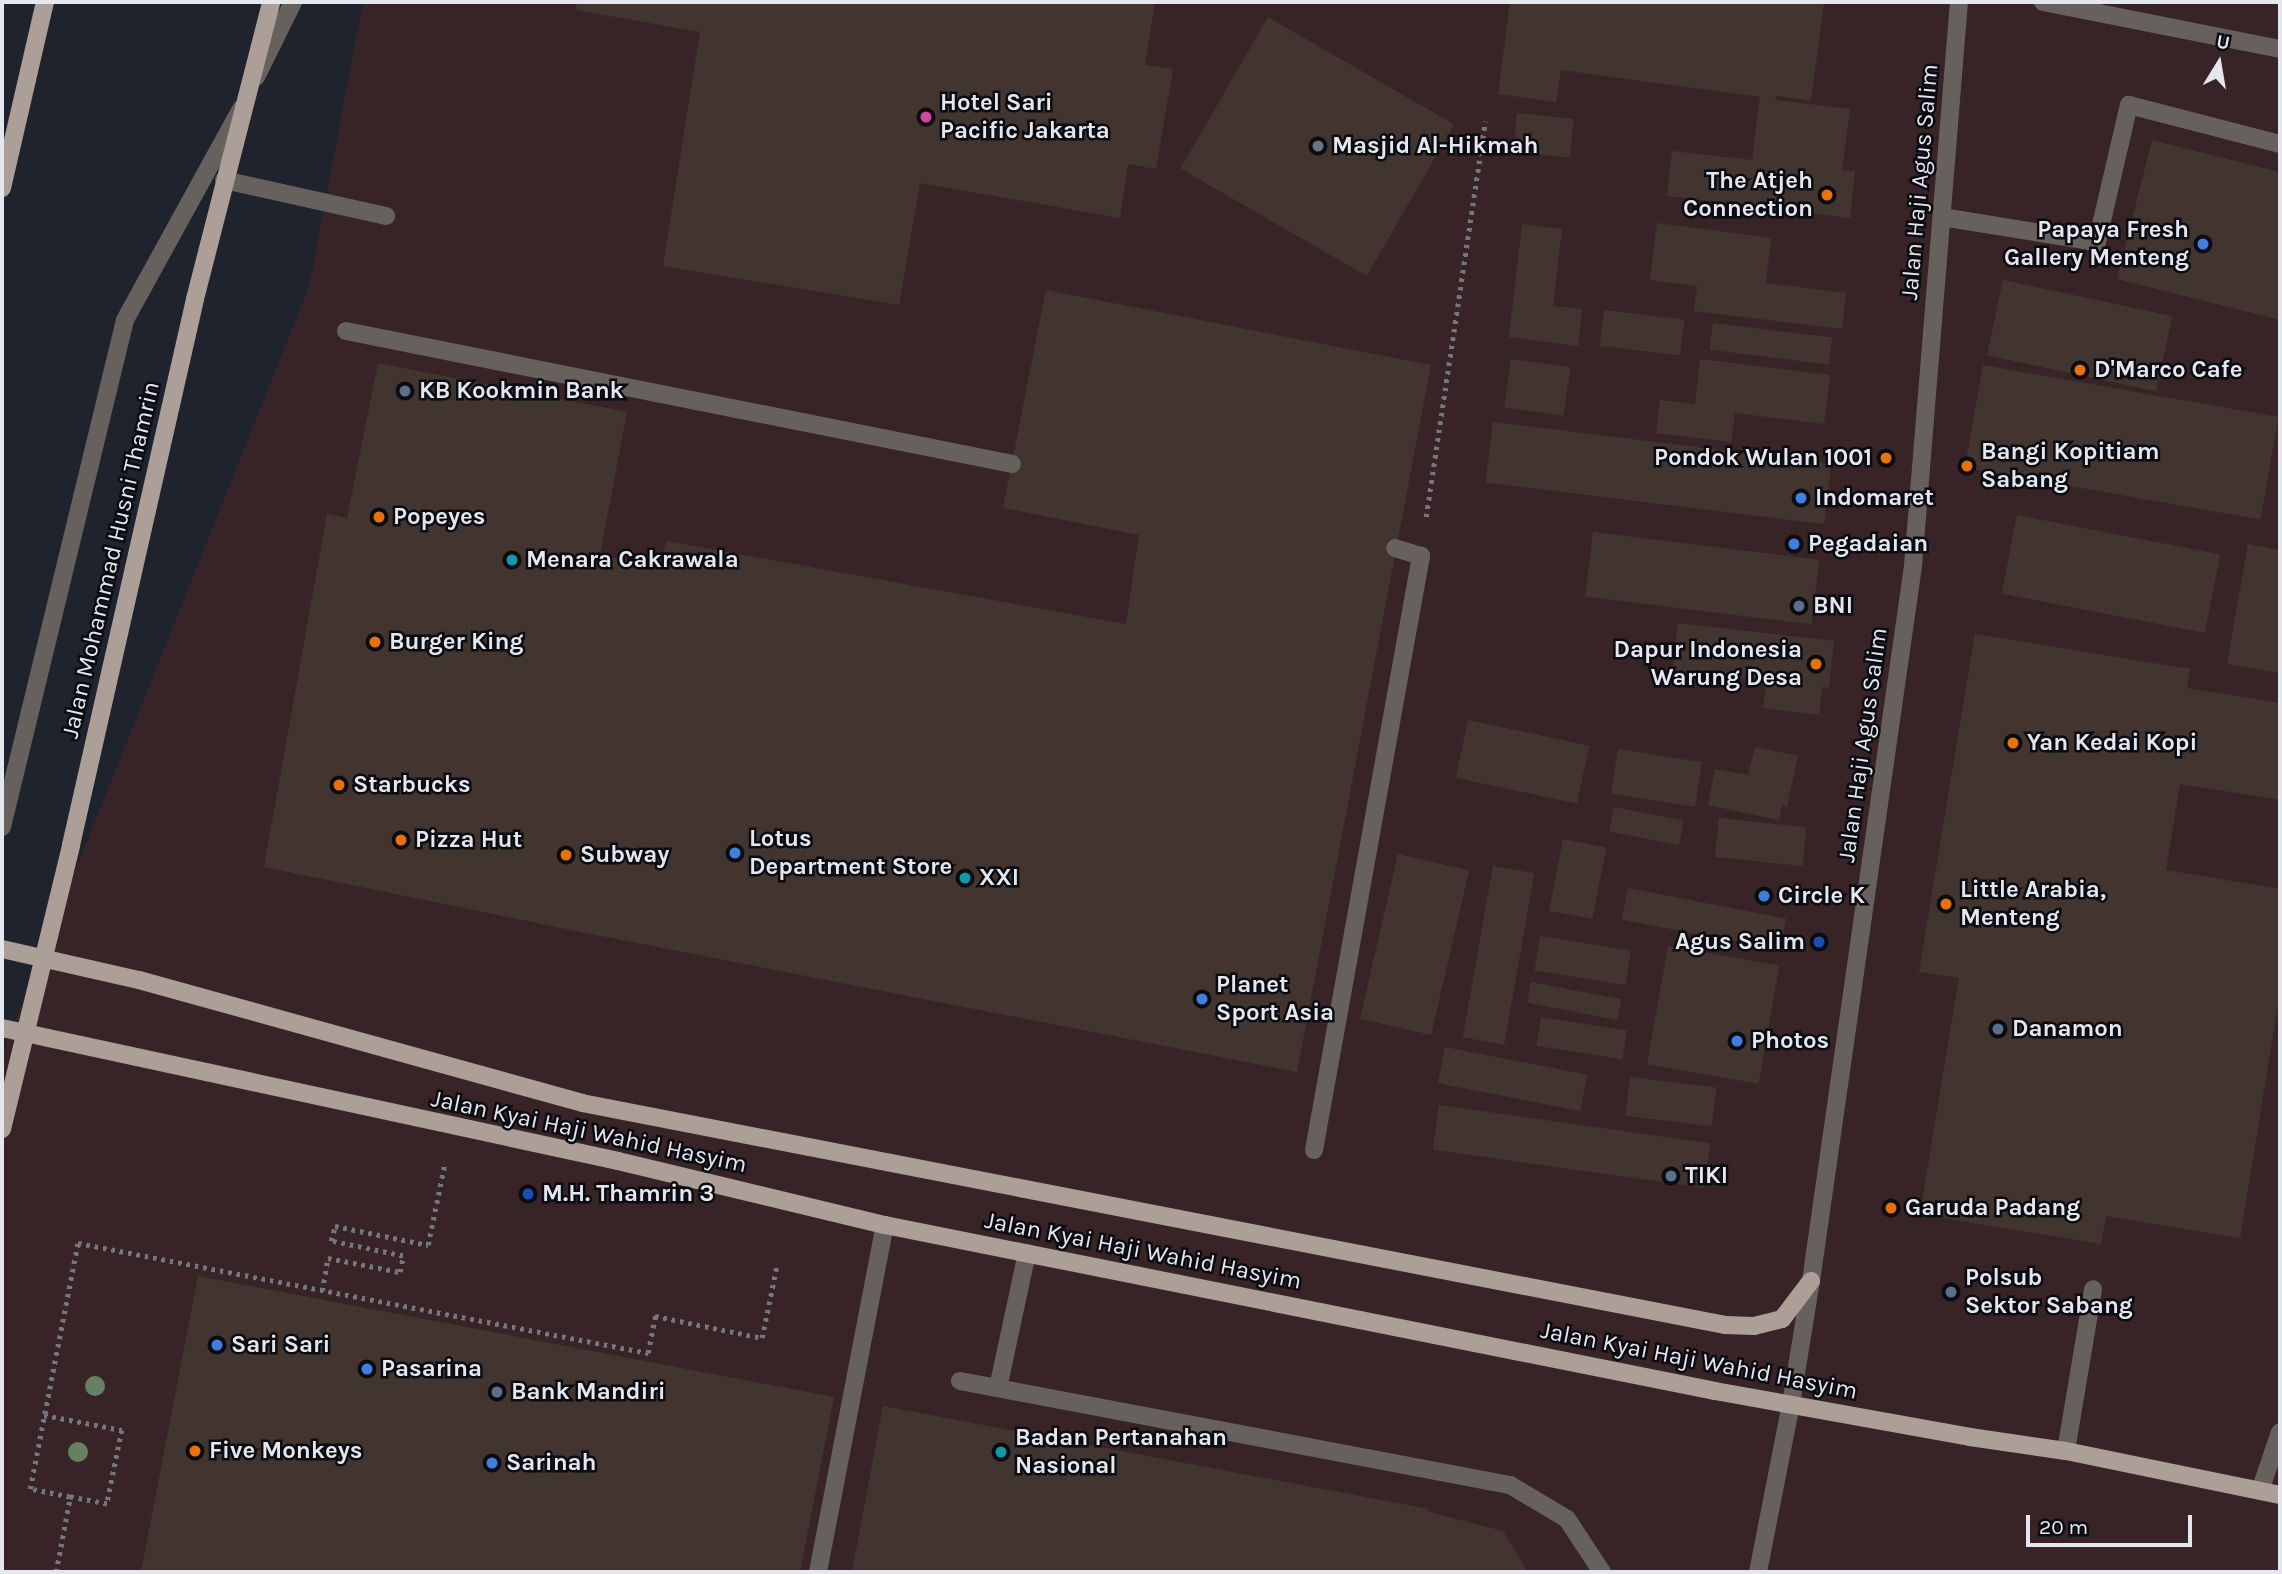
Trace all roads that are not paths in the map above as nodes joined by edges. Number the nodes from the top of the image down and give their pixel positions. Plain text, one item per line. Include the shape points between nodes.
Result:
1 (45, 2) edge
2 (271, 2) edge
3 (293, 2) edge
4 (1959, 2) edge
5 (2043, 2) edge
6 (2280, 49) edge
7 (244, 102) junction
8 (2280, 144) edge
9 (224, 180) junction
10 (2, 188) edge
11 (386, 216) dead end
12 (1942, 217) junction
13 (346, 331) dead end
14 (1012, 464) dead end
15 (1395, 548) dead end
16 (2, 827) edge
17 (2, 949) edge
18 (43, 958) junction
19 (2, 1028) edge
20 (23, 1034) junction
21 (2, 1129) edge
22 (1314, 1150) dead end
23 (885, 1224) junction
24 (1027, 1253) junction
25 (1811, 1280) junction
26 (2093, 1289) dead end
27 (960, 1381) dead end
28 (998, 1388) junction
29 (1791, 1405) junction
30 (2280, 1432) edge
31 (2066, 1451) junction
32 (2260, 1491) junction
33 (2280, 1495) edge
34 (818, 1572) edge
35 (1602, 1572) edge
36 (1758, 1572) edge

1 - 10 main road
2 - 7 main road, Jalan Mohammad Husni Thamrin
3 - 7 street
4 - 12 street, Jalan Haji Agus Salim
5 - 6 street
7 - 9 main road, Jalan Mohammad Husni Thamrin
7 - 16 street via 125,320
8 - 12 street via 2129,105 2096,242
9 - 11 street
9 - 18 main road, Jalan Mohammad Husni Thamrin
12 - 25 street, Jalan Haji Agus Salim via 1913,566
13 - 14 street
15 - 22 street via 1420,556
17 - 18 main road, Jalan Kyai Haji Wahid Hasyim
18 - 20 main road, Jalan Mohammad Husni Thamrin
18 - 25 main road, Jalan Kyai Haji Wahid Hasyim via 139,980 582,1103 1726,1325 1782,1319
19 - 20 main road, Jalan Kyai Haji Wahid Hasyim
20 - 21 main road, Jalan Mohammad Husni Thamrin
20 - 23 main road, Jalan Kyai Haji Wahid Hasyim via 618,1161
23 - 24 main road, Jalan Kyai Haji Wahid Hasyim
23 - 34 street
24 - 28 street
24 - 29 main road, Jalan Kyai Haji Wahid Hasyim
25 - 29 street, Jalan Haji Agus Salim
26 - 31 street
27 - 28 street
28 - 35 street via 1510,1485 1567,1520
29 - 31 main road, Jalan Kyai Haji Wahid Hasyim
29 - 36 street, Jalan Haji Agus Salim
30 - 32 street
31 - 32 main road, Jalan Kyai Haji Wahid Hasyim
32 - 33 main road, Jalan Kyai Haji Wahid Hasyim

